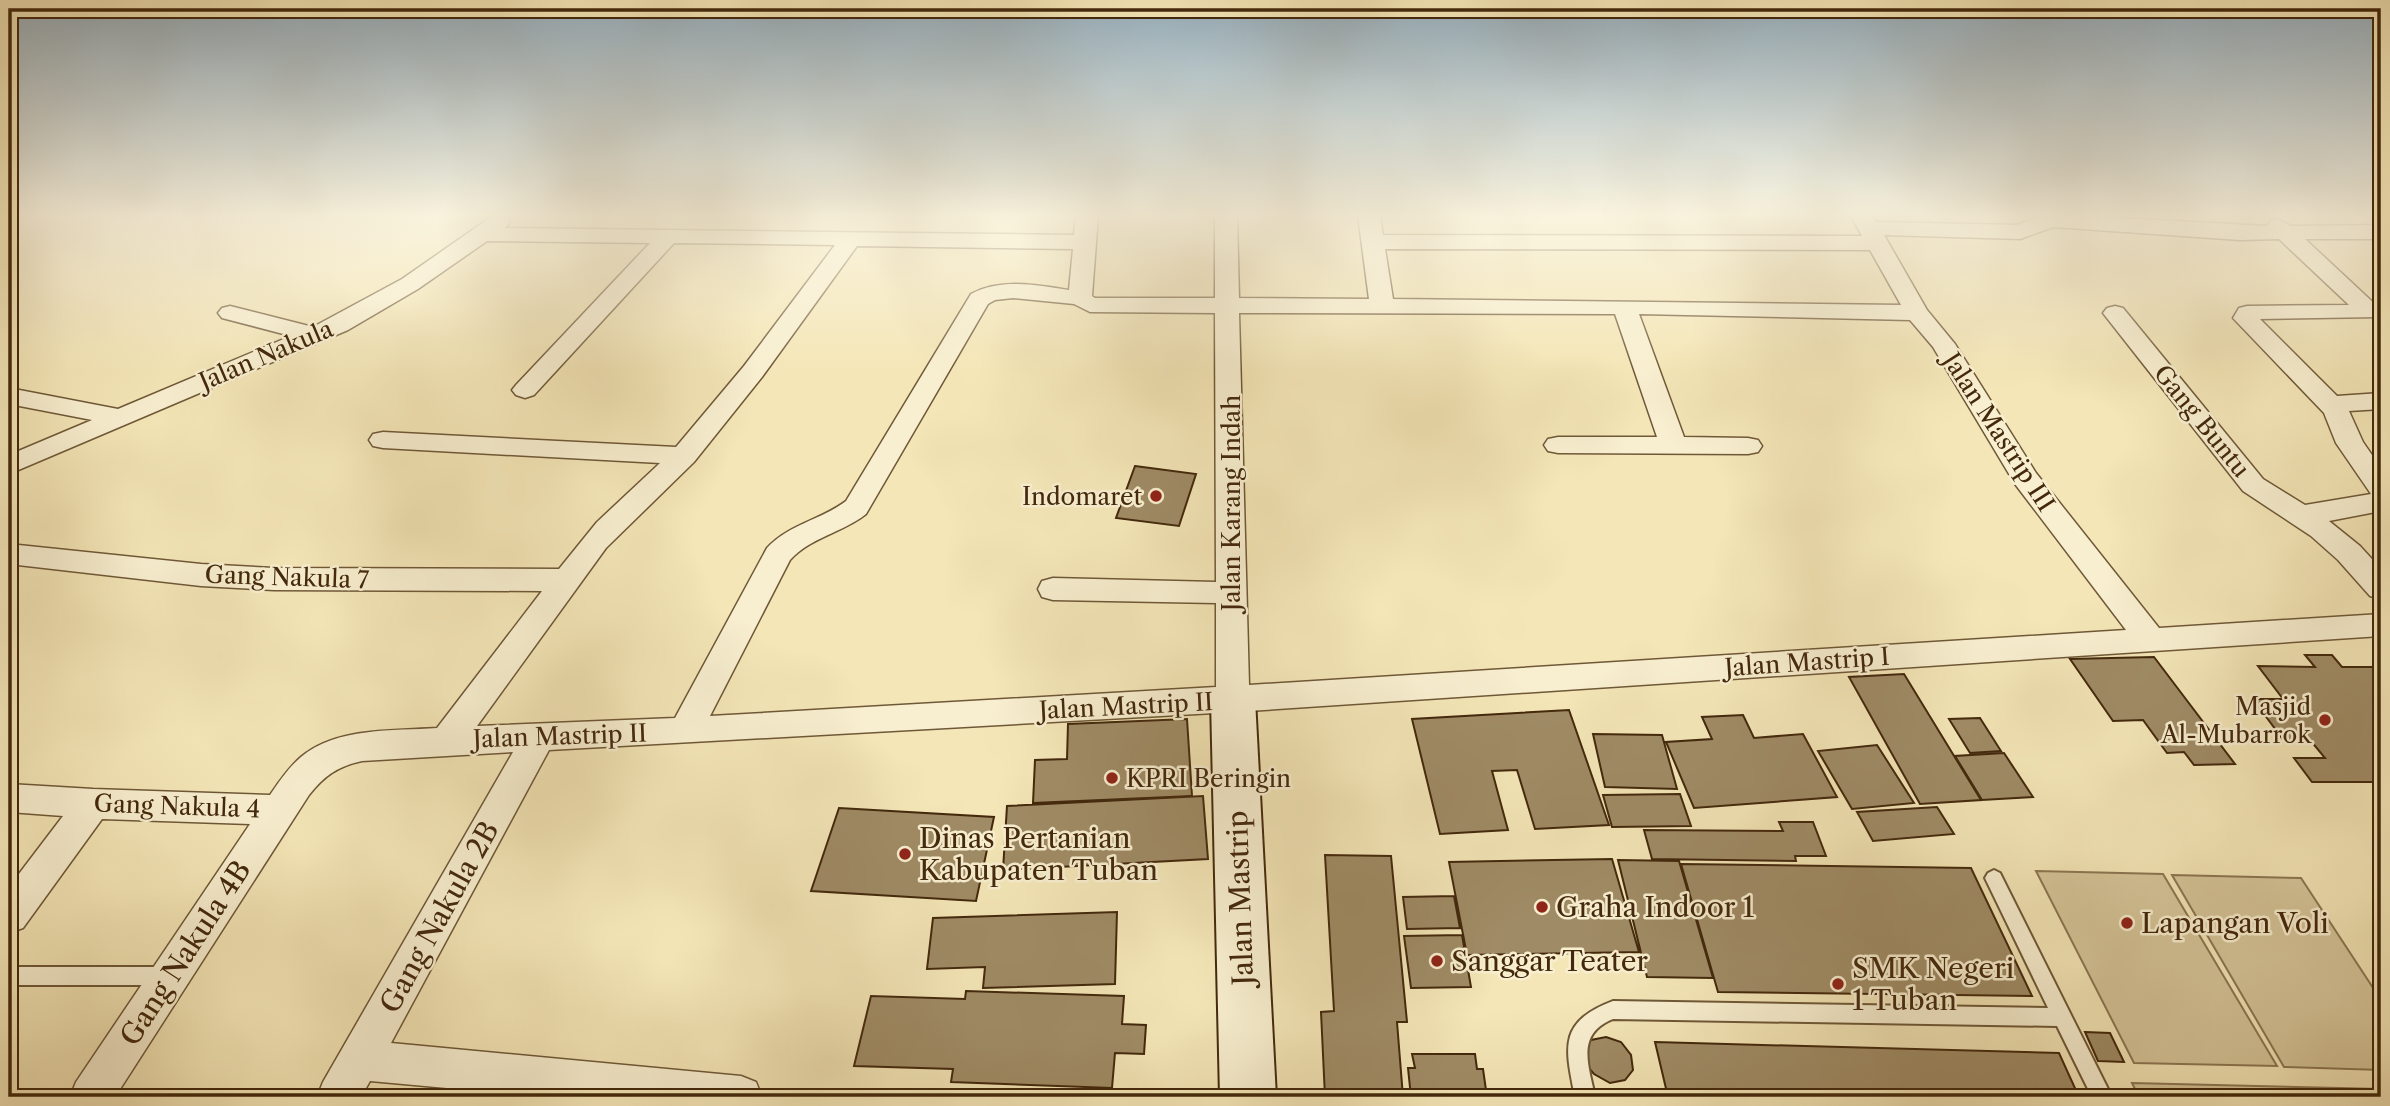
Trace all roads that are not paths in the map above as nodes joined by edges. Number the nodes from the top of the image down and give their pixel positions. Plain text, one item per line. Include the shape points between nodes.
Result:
1 (433, 268) edge
2 (639, 268) edge
3 (829, 268) edge
4 (1082, 268) edge
5 (1228, 268) edge
6 (1376, 268) edge
7 (1891, 268) edge
8 (2325, 268) edge
9 (1080, 298) junction
10 (1382, 306) junction
11 (1229, 307) junction
12 (1624, 307) junction
13 (2376, 312) edge
14 (230, 313) dead end
15 (1917, 313) junction
16 (2115, 313) dead end
17 (315, 335) junction
18 (525, 390) dead end
19 (9, 396) edge
20 (2381, 401) edge
21 (2331, 404) junction
22 (119, 417) junction
23 (383, 440) dead end
24 (1673, 443) junction
25 (1558, 445) dead end
26 (1748, 446) dead end
27 (684, 456) junction
28 (9, 465) edge
29 (2381, 488) edge
30 (2381, 501) edge
31 (2302, 515) junction
32 (9, 554) edge
33 (566, 580) junction
34 (2381, 588) edge
35 (1053, 589) dead end
36 (1232, 593) junction
37 (2381, 625) edge
38 (2150, 639) junction
39 (1233, 699) junction
40 (685, 731) junction
41 (539, 737) junction
42 (447, 741) junction
43 (9, 798) edge
44 (93, 804) junction
45 (279, 810) junction
46 (1994, 878) dead end
47 (9, 916) edge
48 (9, 976) edge
49 (170, 976) junction
50 (2062, 1017) junction
51 (359, 1060) junction
52 (604, 1090) edge
53 (91, 1097) edge
54 (338, 1097) edge
55 (741, 1097) edge
56 (1248, 1097) edge
57 (1586, 1097) edge
58 (2102, 1097) edge

1 - 17 street, Jalan Nakula via 380,303
2 - 18 street
3 - 27 street, Jalan Mastrip II
4 - 9 street
5 - 11 street, Jalan Karang Indah
6 - 10 street
7 - 15 street, Jalan Mastrip III
8 - 13 street
9 - 11 street via 1101,306
9 - 40 street via 1011,291 991,292 979,299 856,508 794,538 778,555
10 - 11 street
10 - 12 street
11 - 36 street, Jalan Karang Indah
12 - 15 street
12 - 24 street
13 - 21 street via 2245,315
14 - 17 street
15 - 38 street, Jalan Mastrip III via 1943,344 2025,478
16 - 31 street, Gang Buntu via 2247,478
17 - 22 street, Jalan Nakula
19 - 22 street
20 - 21 street
21 - 29 street via 2350,443
22 - 28 street, Jalan Nakula
23 - 27 street
24 - 25 street
24 - 26 street
27 - 33 street, Jalan Mastrip II via 611,524
30 - 31 street
31 - 34 street, Gang Buntu via 2349,553
32 - 33 street, Gang Nakula 7 via 274,579
33 - 42 street, Jalan Mastrip II
35 - 36 street
36 - 39 street, Jalan Karang Indah
37 - 38 street, Jalan Mastrip I
38 - 39 street, Jalan Mastrip I
39 - 40 street, Jalan Mastrip II
39 - 56 street, Jalan Mastrip
40 - 41 street, Jalan Mastrip II
41 - 42 street, Jalan Mastrip II
41 - 51 street, Gang Nakula 2B
42 - 45 street, Gang Nakula 4 via 367,748 327,757 302,778
43 - 44 street, Gang Nakula 4
44 - 45 street, Gang Nakula 4
44 - 47 street
45 - 49 street, Gang Nakula 4B
46 - 50 lane
48 - 49 lane
49 - 53 street, Gang Nakula 4B
50 - 57 lane via 1613,1010 1593,1016 1579,1038 1578,1060
50 - 58 lane
51 - 52 street
51 - 54 street, Gang Nakula 2B
52 - 55 street

